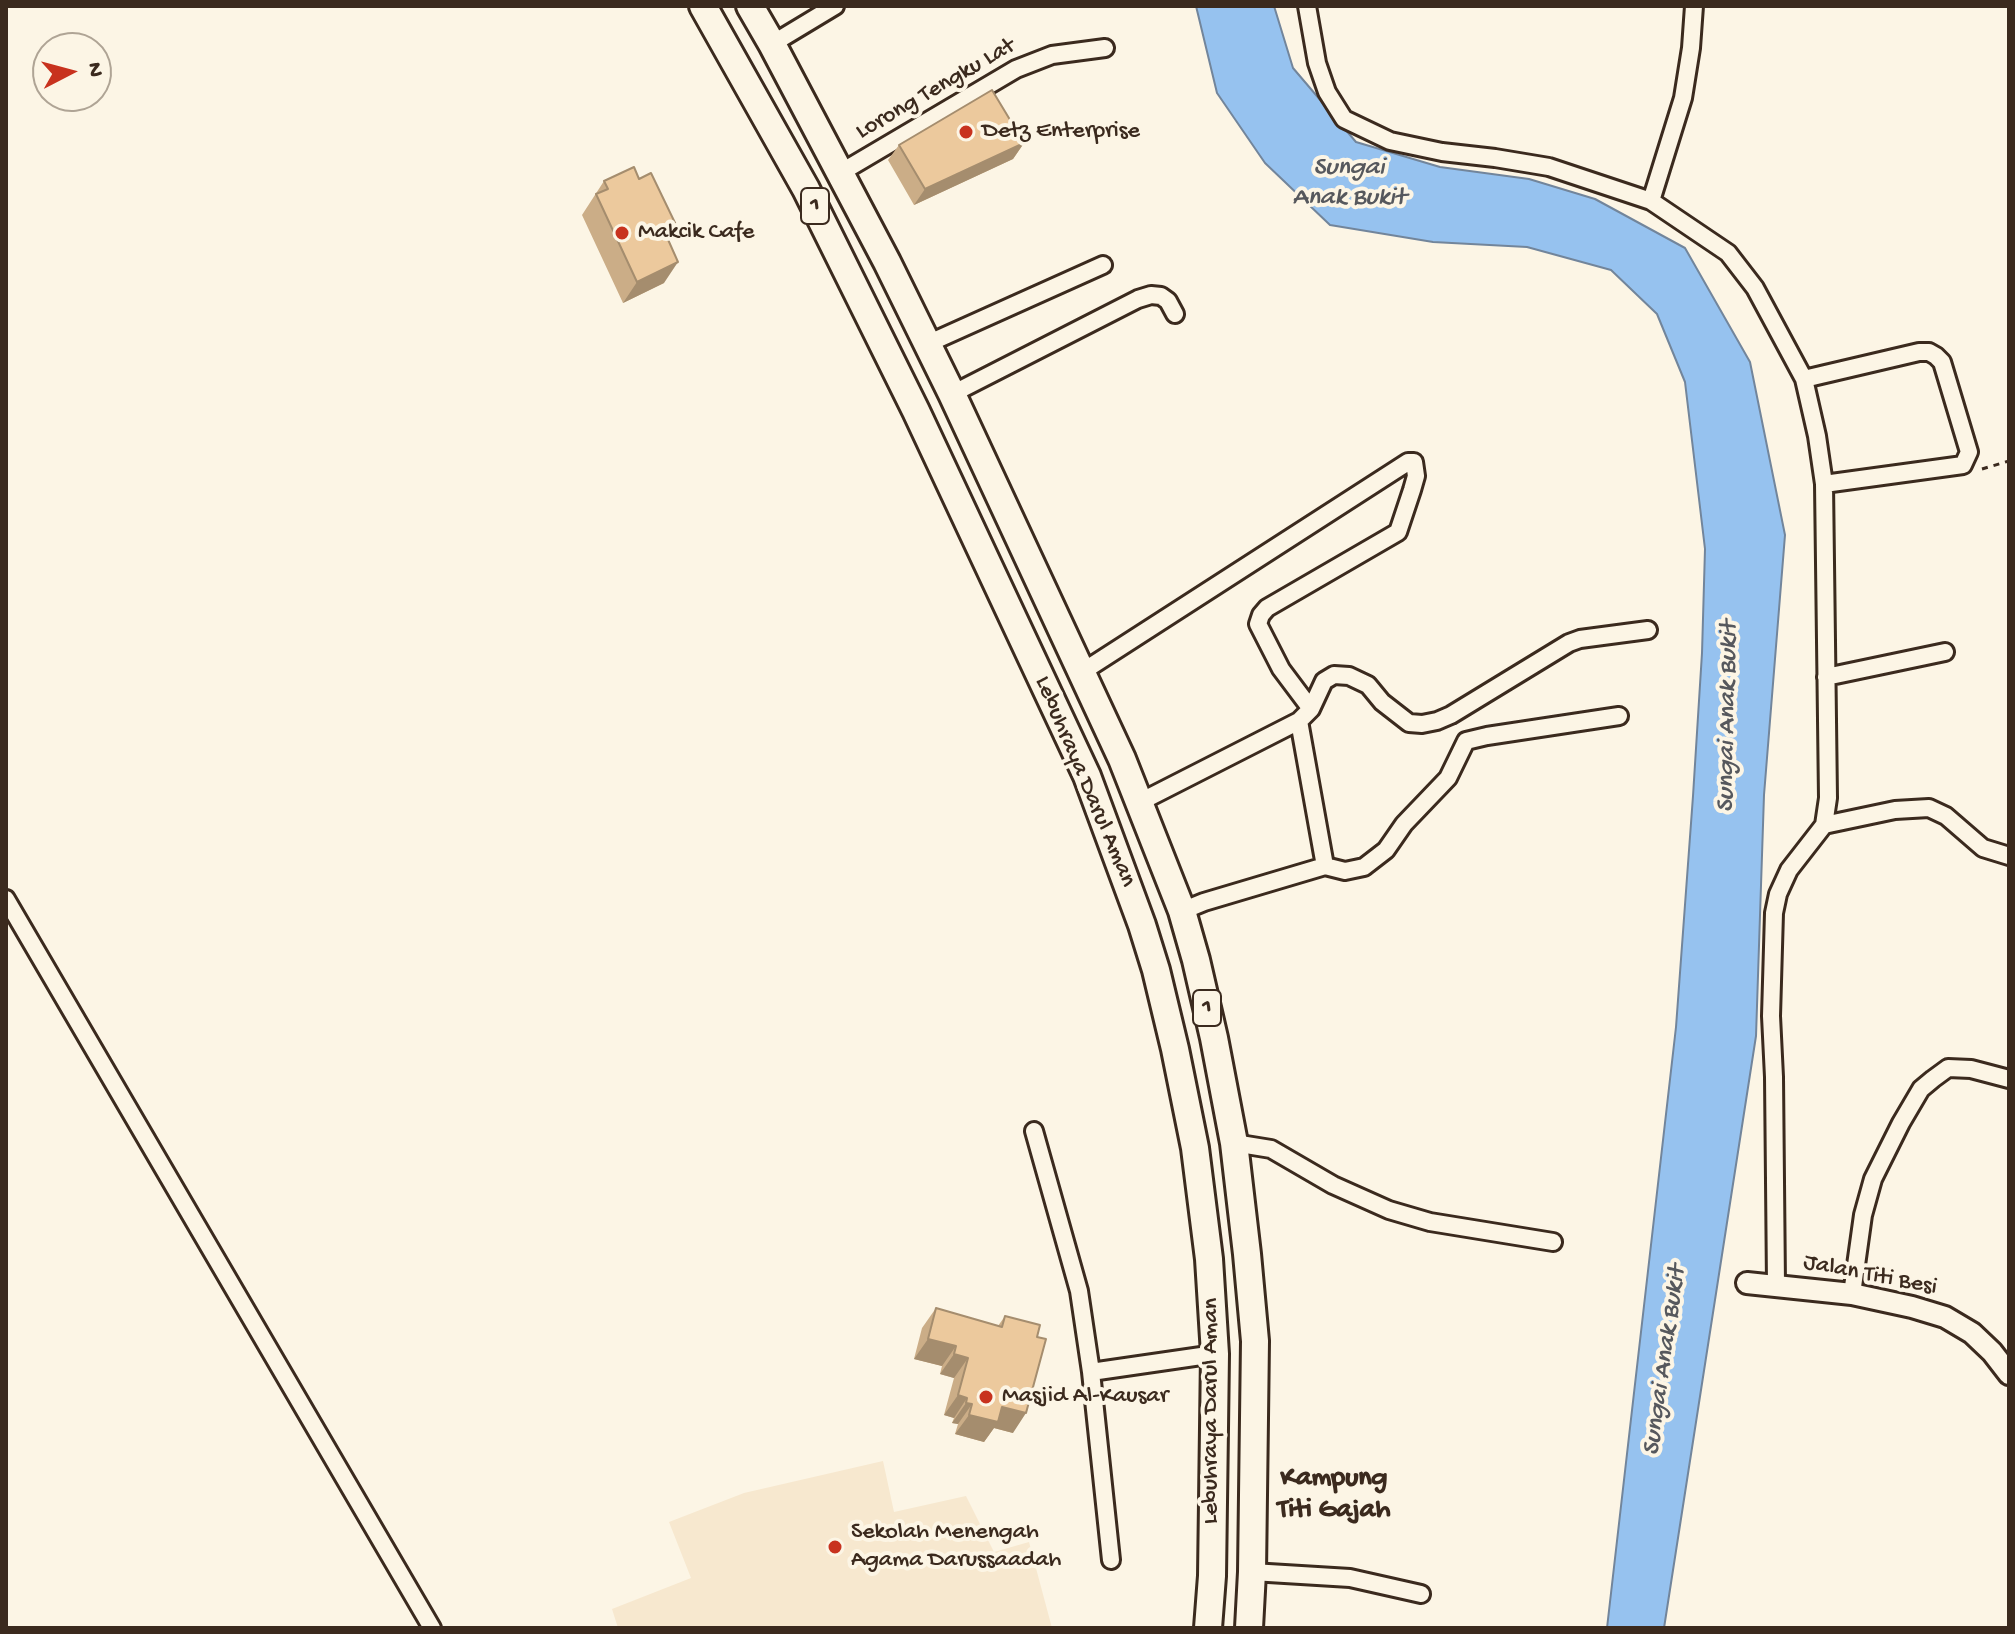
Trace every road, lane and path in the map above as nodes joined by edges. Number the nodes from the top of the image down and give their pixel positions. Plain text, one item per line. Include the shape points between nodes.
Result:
1 (703, 6) edge
2 (750, 6) edge
3 (835, 6) edge
4 (1307, 6) edge
5 (1694, 6) edge
6 (772, 44) junction
7 (1105, 48) dead end
8 (840, 173) junction
9 (1651, 201) junction
10 (1103, 265) dead end
11 (1175, 314) dead end
12 (927, 344) junction
13 (1804, 379) junction
14 (952, 394) junction
15 (969, 432) junction
16 (1966, 458) junction
17 (2009, 461) edge
18 (1824, 484) junction
19 (955, 495) junction
20 (1007, 510) junction
21 (990, 570) junction
22 (1648, 630) dead end
23 (1945, 652) dead end
24 (1082, 672) junction
25 (1826, 677) junction
26 (1305, 715) junction
27 (1619, 716) dead end
28 (1140, 802) junction
29 (1824, 825) junction
30 (2009, 856) edge
31 (1325, 866) junction
32 (6, 899) edge
33 (1182, 911) junction
34 (2009, 1079) edge
35 (1034, 1131) dead end
36 (1234, 1143) junction
37 (1553, 1242) dead end
38 (1747, 1283) dead end
39 (1776, 1285) junction
40 (1852, 1294) junction
41 (1215, 1354) junction
42 (1091, 1372) junction
43 (2009, 1374) edge
44 (1111, 1560) dead end
45 (1252, 1572) junction
46 (1421, 1594) dead end
47 (432, 1628) edge
48 (1208, 1628) edge
49 (1249, 1628) edge

1 - 19 highway, Lebuhraya Darul Aman / 1 via 853,280
2 - 6 highway, Lebuhraya Darul Aman / 1
3 - 6 street
4 - 9 street via 1317,63 1344,119 1390,141 1549,167
5 - 9 street via 1683,98
6 - 8 highway, Lebuhraya Darul Aman / 1
7 - 8 street, Lorong Tengku Lat via 1052,55 1016,69
8 - 12 highway, Lebuhraya Darul Aman / 1
9 - 13 street via 1728,253 1755,288
10 - 12 street
11 - 14 street via 1161,296 1138,299
12 - 14 highway, Lebuhraya Darul Aman / 1
13 - 16 street via 1929,352 1942,362
13 - 18 street
14 - 15 highway, Lebuhraya Darul Aman / 1
15 - 19 highway via 976,463
15 - 20 highway, Lebuhraya Darul Aman / 1
16 - 17 path via 1968,469 1975,470
16 - 18 street
18 - 25 street
19 - 21 highway, Lebuhraya Darul Aman / 1
20 - 21 highway via 990,539
20 - 24 highway, Lebuhraya Darul Aman / 1
21 - 41 highway, Lebuhraya Darul Aman / 1 via 1087,776 1156,970 1195,1148
22 - 26 street via 1569,643 1437,721 1409,723 1368,685 1334,675 1324,681
23 - 25 street
24 - 26 street via 1412,461 1416,476 1398,532 1261,615 1258,624
24 - 28 highway, Lebuhraya Darul Aman / 1
25 - 29 street
26 - 28 street
26 - 31 street
27 - 31 street via 1466,741 1448,778 1386,850 1364,867 1345,871
28 - 33 highway, Lebuhraya Darul Aman / 1
29 - 30 street via 1929,808 1983,848
29 - 39 street via 1789,870 1774,913
31 - 33 street
32 - 47 street
33 - 36 highway, Lebuhraya Darul Aman / 1
34 - 40 street via 1948,1068 1921,1089 1873,1179
35 - 42 street via 1079,1291
36 - 37 street via 1271,1149 1389,1210
36 - 45 highway, Lebuhraya Darul Aman / 1 via 1255,1341
38 - 39 street, Jalan Titi Besi
39 - 40 street, Jalan Titi Besi
40 - 43 street, Jalan Titi Besi via 1945,1317 1972,1333
41 - 42 street
41 - 48 highway, Lebuhraya Darul Aman / 1
42 - 44 street
45 - 46 street via 1350,1578
45 - 49 highway, Lebuhraya Darul Aman / 1

